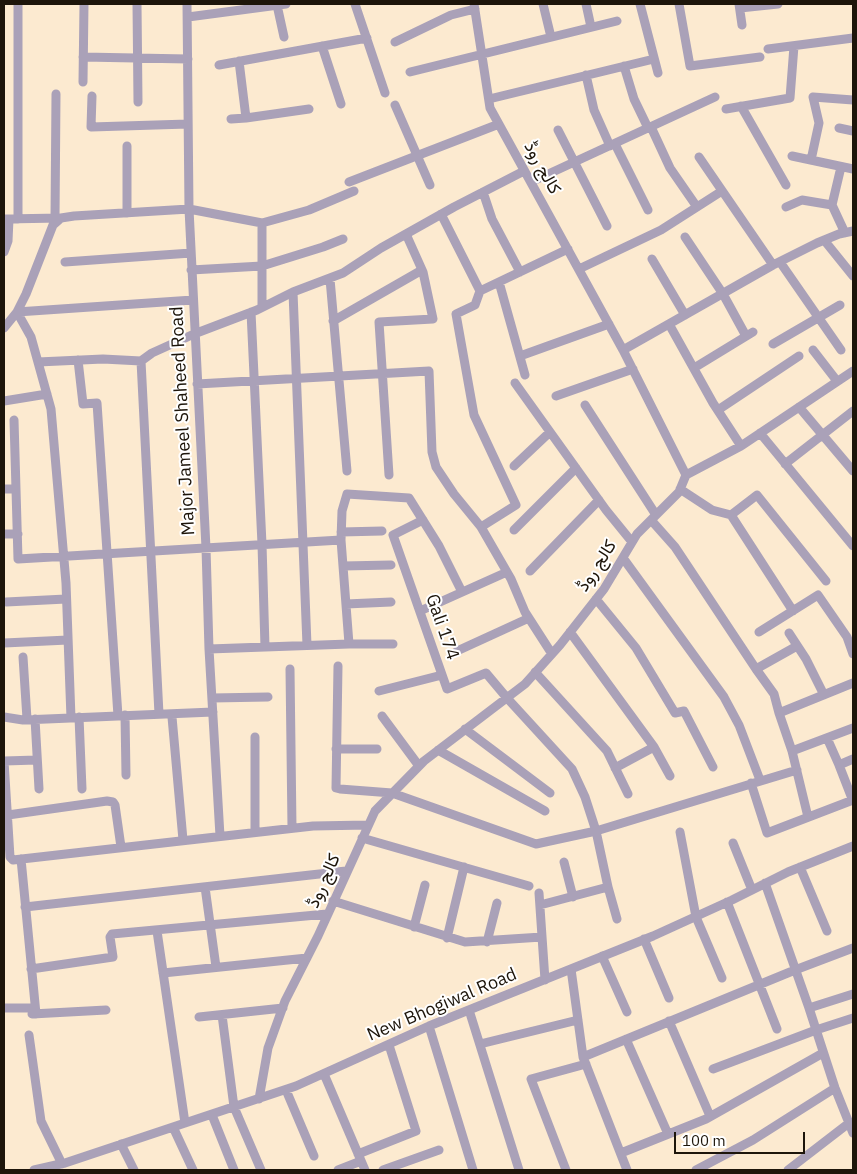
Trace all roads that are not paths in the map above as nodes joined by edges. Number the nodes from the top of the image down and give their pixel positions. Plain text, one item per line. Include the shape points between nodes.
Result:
1 (18, 4) edge
2 (84, 4) edge
3 (137, 4) edge
4 (188, 4) edge
5 (282, 4) edge
6 (355, 4) edge
7 (543, 4) edge
8 (586, 4) edge
9 (640, 4) edge
10 (679, 4) edge
11 (778, 4) edge
12 (740, 6) edge
13 (474, 7) edge
14 (188, 17) junction
15 (617, 22) dead end
16 (742, 25) dead end
17 (591, 28) junction
18 (284, 37) dead end
19 (551, 37) junction
20 (366, 38) junction
21 (853, 38) edge
22 (395, 42) dead end
23 (322, 46) junction
24 (794, 46) junction
25 (768, 49) dead end
26 (482, 54) junction
27 (83, 57) junction
28 (760, 57) dead end
29 (138, 58) junction
30 (654, 59) junction
31 (188, 60) junction
32 (239, 61) junction
33 (219, 65) dead end
34 (624, 66) junction
35 (410, 72) dead end
36 (658, 73) dead end
37 (586, 75) junction
38 (83, 82) dead end
39 (385, 93) dead end
40 (56, 94) dead end
41 (92, 96) dead end
42 (715, 97) dead end
43 (489, 99) junction
44 (853, 100) edge
45 (138, 102) dead end
46 (341, 104) dead end
47 (395, 105) dead end
48 (741, 106) junction
49 (726, 108) dead end
50 (309, 109) dead end
51 (246, 118) junction
52 (231, 119) dead end
53 (188, 124) junction
54 (499, 124) junction
55 (650, 127) junction
56 (839, 128) dead end
57 (558, 130) dead end
58 (853, 131) edge
59 (612, 145) junction
60 (127, 146) dead end
61 (417, 155) junction
62 (792, 156) dead end
63 (699, 157) dead end
64 (811, 160) junction
65 (575, 162) junction
66 (841, 167) junction
67 (853, 170) edge
68 (524, 171) junction
69 (349, 182) dead end
70 (531, 182) junction
71 (430, 185) dead end
72 (786, 185) dead end
73 (722, 190) junction
74 (354, 191) dead end
75 (483, 192) junction
76 (832, 205) junction
77 (697, 207) junction
78 (786, 207) dead end
79 (189, 209) junction
80 (648, 210) dead end
81 (127, 212) junction
82 (441, 214) junction
83 (10, 219) edge
84 (58, 219) junction
85 (262, 223) junction
86 (607, 226) dead end
87 (849, 232) edge
88 (406, 234) junction
89 (685, 237) dead end
90 (343, 239) dead end
91 (824, 240) junction
92 (568, 249) junction
93 (4, 252) edge
94 (191, 253) junction
95 (652, 259) dead end
96 (65, 262) dead end
97 (776, 264) junction
98 (262, 266) junction
99 (191, 270) junction
100 (422, 270) junction
101 (579, 270) junction
102 (520, 272) junction
103 (853, 276) edge
104 (330, 279) junction
105 (499, 282) junction
106 (480, 291) junction
107 (292, 292) junction
108 (723, 294) junction
109 (193, 300) junction
110 (840, 305) dead end
111 (262, 307) junction
112 (17, 312) junction
113 (251, 312) junction
114 (685, 315) junction
115 (818, 317) junction
116 (333, 320) junction
117 (609, 324) junction
118 (669, 324) junction
119 (4, 328) edge
120 (194, 334) junction
121 (773, 344) dead end
122 (623, 350) junction
123 (813, 350) dead end
124 (841, 350) dead end
125 (520, 356) junction
126 (798, 356) dead end
127 (78, 360) junction
128 (141, 361) junction
129 (38, 362) junction
130 (694, 368) junction
131 (633, 369) junction
132 (853, 371) edge
133 (382, 373) junction
134 (525, 375) dead end
135 (338, 376) junction
136 (296, 378) junction
137 (254, 380) junction
138 (838, 381) junction
139 (197, 384) junction
140 (515, 384) dead end
141 (47, 394) junction
142 (556, 396) dead end
143 (4, 401) edge
144 (585, 406) dead end
145 (799, 407) junction
146 (718, 410) junction
147 (853, 411) edge
148 (14, 420) dead end
149 (550, 432) junction
150 (760, 433) junction
151 (823, 435) junction
152 (741, 446) junction
153 (785, 464) junction
154 (514, 466) dead end
155 (576, 468) junction
156 (346, 471) dead end
157 (853, 471) edge
158 (389, 474) dead end
159 (686, 475) junction
160 (4, 489) edge
161 (16, 489) junction
162 (680, 489) junction
163 (599, 500) junction
164 (731, 516) junction
165 (654, 517) junction
166 (423, 520) junction
167 (481, 527) junction
168 (514, 530) dead end
169 (382, 531) dead end
170 (4, 534) edge
171 (18, 534) junction
172 (341, 536) junction
173 (303, 542) junction
174 (632, 542) junction
175 (262, 544) junction
176 (853, 546) edge
177 (206, 548) junction
178 (151, 552) junction
179 (108, 554) junction
180 (63, 556) junction
181 (623, 558) junction
182 (391, 565) dead end
183 (343, 566) junction
184 (530, 571) dead end
185 (507, 572) junction
186 (826, 580) dead end
187 (462, 592) junction
188 (66, 599) junction
189 (596, 599) junction
190 (6, 602) dead end
191 (391, 602) dead end
192 (346, 604) junction
193 (420, 611) junction
194 (793, 611) junction
195 (530, 618) junction
196 (570, 632) junction
197 (759, 632) dead end
198 (789, 633) dead end
199 (68, 640) junction
200 (4, 643) edge
201 (349, 644) junction
202 (393, 644) dead end
203 (307, 645) junction
204 (798, 646) junction
205 (265, 647) junction
206 (209, 649) junction
207 (457, 651) dead end
208 (552, 654) junction
209 (853, 654) edge
210 (24, 657) dead end
211 (338, 666) dead end
212 (290, 669) dead end
213 (756, 669) junction
214 (535, 672) junction
215 (442, 675) junction
216 (853, 683) edge
217 (379, 691) dead end
218 (824, 695) junction
219 (268, 696) dead end
220 (212, 698) junction
221 (507, 698) junction
222 (213, 712) junction
223 (779, 713) junction
224 (160, 714) junction
225 (121, 716) junction
226 (382, 716) dead end
227 (4, 717) edge
228 (172, 717) dead end
229 (75, 718) junction
230 (31, 719) junction
231 (853, 728) edge
232 (465, 729) junction
233 (255, 737) dead end
234 (827, 738) junction
235 (654, 747) junction
236 (336, 749) junction
237 (377, 749) dead end
238 (438, 750) junction
239 (792, 751) junction
240 (853, 759) edge
241 (37, 760) junction
242 (4, 762) edge
243 (838, 765) junction
244 (419, 766) junction
245 (712, 767) dead end
246 (615, 768) junction
247 (797, 770) junction
248 (126, 775) dead end
249 (670, 776) dead end
250 (756, 782) junction
251 (39, 788) dead end
252 (82, 789) dead end
253 (392, 793) junction
254 (550, 793) dead end
255 (628, 794) dead end
256 (853, 800) edge
257 (545, 811) dead end
258 (8, 815) junction
259 (808, 817) junction
260 (368, 826) junction
261 (292, 828) junction
262 (596, 831) junction
263 (256, 832) junction
264 (680, 832) dead end
265 (220, 836) junction
266 (362, 838) junction
267 (183, 840) junction
268 (733, 842) dead end
269 (853, 846) edge
270 (122, 847) junction
271 (21, 859) junction
272 (564, 862) dead end
273 (464, 867) junction
274 (800, 867) junction
275 (346, 871) junction
276 (765, 884) junction
277 (425, 885) dead end
278 (529, 886) dead end
279 (206, 887) junction
280 (608, 887) junction
281 (752, 890) junction
282 (539, 893) dead end
283 (574, 896) junction
284 (333, 901) junction
285 (727, 902) junction
286 (497, 903) dead end
287 (540, 906) junction
288 (26, 907) junction
289 (327, 914) junction
290 (696, 916) junction
291 (617, 919) dead end
292 (210, 926) junction
293 (414, 927) junction
294 (827, 930) dead end
295 (157, 931) junction
296 (542, 937) junction
297 (447, 938) junction
298 (644, 940) junction
299 (487, 942) junction
300 (853, 948) edge
301 (602, 956) junction
302 (307, 958) junction
303 (216, 967) junction
304 (32, 969) junction
305 (570, 969) junction
306 (795, 970) junction
307 (163, 973) junction
308 (722, 978) dead end
309 (544, 980) junction
310 (760, 984) junction
311 (853, 994) edge
312 (669, 998) dead end
313 (4, 1008) edge
314 (283, 1008) junction
315 (809, 1008) junction
316 (106, 1010) dead end
317 (469, 1010) junction
318 (34, 1012) junction
319 (627, 1012) dead end
320 (222, 1015) junction
321 (199, 1018) dead end
322 (853, 1018) edge
323 (578, 1020) junction
324 (669, 1021) junction
325 (429, 1026) junction
326 (777, 1029) dead end
327 (816, 1030) junction
328 (29, 1035) dead end
329 (626, 1039) junction
330 (480, 1044) junction
331 (389, 1045) junction
332 (823, 1053) junction
333 (585, 1060) junction
334 (713, 1069) dead end
335 (324, 1074) junction
336 (834, 1088) junction
337 (286, 1090) junction
338 (259, 1099) junction
339 (234, 1107) junction
340 (212, 1115) junction
341 (710, 1116) junction
342 (185, 1123) junction
343 (849, 1123) junction
344 (173, 1127) junction
345 (853, 1133) edge
346 (668, 1134) junction
347 (121, 1144) junction
348 (439, 1150) dead end
349 (621, 1153) junction
350 (314, 1156) dead end
351 (360, 1157) junction
352 (62, 1164) junction
353 (34, 1170) edge
354 (134, 1170) edge
355 (193, 1170) edge
356 (234, 1170) edge
357 (261, 1170) edge
358 (338, 1170) edge
359 (365, 1170) edge
360 (383, 1170) edge
361 (474, 1170) edge
362 (519, 1170) edge
363 (566, 1170) edge
364 (627, 1170) edge
365 (696, 1170) edge
366 (788, 1170) edge

1 - 83 street
2 - 27 street
3 - 29 street
4 - 14 street, Major Jameel Shaheed Road
5 - 14 street
5 - 18 street
6 - 20 street
7 - 19 street
8 - 17 street
9 - 30 street
10 - 28 street via 690,66
11 - 12 street
12 - 16 street
13 - 22 street
13 - 26 street, کالج روڈ
14 - 31 street, Major Jameel Shaheed Road
15 - 17 street
17 - 19 street
19 - 26 street
20 - 23 street
20 - 39 street
21 - 24 street
23 - 32 street
23 - 46 street
24 - 25 street
24 - 48 street via 790,98
26 - 35 street
26 - 43 street, کالج روڈ
27 - 29 street
27 - 38 street
29 - 31 street
29 - 45 street
30 - 34 street
30 - 36 street
31 - 53 street, Major Jameel Shaheed Road
32 - 33 street
32 - 51 street
34 - 37 street
34 - 55 street via 634,99
37 - 43 street
37 - 59 street via 594,110
40 - 84 street
41 - 53 street via 91,127
42 - 55 street
43 - 54 street, کالج روڈ
44 - 64 street via 813,97 819,123
47 - 61 street
48 - 49 street
48 - 72 street
50 - 51 street
51 - 52 street
53 - 79 street, Major Jameel Shaheed Road
54 - 61 street
54 - 68 street, کالج روڈ
55 - 59 street
55 - 77 street via 670,168
56 - 58 street
57 - 65 street
59 - 65 street
59 - 80 street
60 - 81 street
61 - 69 street
61 - 71 street
62 - 64 street
63 - 73 street
64 - 66 street
65 - 70 street
65 - 86 street
66 - 67 street
66 - 76 street
68 - 70 street, کالج روڈ
68 - 75 street
70 - 92 street, کالج روڈ
73 - 77 street
73 - 97 street
74 - 85 street via 309,210
75 - 82 street
75 - 102 street via 492,219
76 - 78 street via 802,200
76 - 87 street
77 - 101 street via 662,230
79 - 81 street
79 - 85 street
79 - 94 street, Major Jameel Shaheed Road
81 - 84 street
82 - 88 street
82 - 106 street
83 - 84 street
83 - 93 street
84 - 112 street
85 - 98 street
87 - 91 street
88 - 100 street
88 - 104 street
89 - 108 street
90 - 98 street
91 - 97 street
91 - 103 street
92 - 101 street, کالج روڈ
92 - 102 street
94 - 96 street
94 - 99 street, Major Jameel Shaheed Road
95 - 114 street
97 - 108 street
97 - 115 street
98 - 99 street
98 - 111 street
99 - 109 street, Major Jameel Shaheed Road
100 - 116 street
100 - 133 street via 433,318 378,322
101 - 117 street, کالج روڈ
102 - 105 street
104 - 107 street
104 - 116 street
105 - 106 street
105 - 125 street
106 - 167 street via 476,305 456,314 474,415 516,505
107 - 111 street
107 - 136 street
108 - 114 street
108 - 130 street via 749,334
109 - 112 street
109 - 120 street, Major Jameel Shaheed Road
110 - 115 street
111 - 113 street
112 - 119 street
112 - 129 street via 31,337
113 - 120 street
113 - 137 street
114 - 118 street
115 - 121 street
115 - 124 street
116 - 135 street
117 - 122 street, کالج روڈ
117 - 125 street
118 - 122 street
118 - 130 street
120 - 128 street
120 - 139 street, Major Jameel Shaheed Road
122 - 131 street, کالج روڈ
123 - 138 street
125 - 134 street
126 - 146 street
127 - 128 street
127 - 129 street
127 - 179 street via 83,404 97,403
128 - 178 street
129 - 141 street
130 - 146 street
131 - 142 street
131 - 159 street, کالج روڈ
132 - 138 street
133 - 135 street
133 - 158 street
133 - 167 street via 429,371 432,452 436,467
135 - 136 street
135 - 156 street
136 - 137 street
136 - 173 street
137 - 139 street
137 - 175 street
138 - 145 street
139 - 177 street, Major Jameel Shaheed Road
140 - 149 street
141 - 143 street
141 - 180 street via 51,409
144 - 165 street
145 - 150 street
145 - 151 street
146 - 152 street
147 - 151 street
148 - 161 street
149 - 154 street
149 - 155 street
150 - 152 street
150 - 153 street
151 - 153 street
151 - 157 street
152 - 159 street
153 - 176 street
155 - 163 street
155 - 168 street
159 - 162 street, کالج روڈ
160 - 161 street
161 - 171 street
162 - 164 street via 712,510
162 - 165 street, کالج روڈ
163 - 174 street
163 - 184 street
164 - 186 street via 757,495
164 - 194 street
165 - 174 street, کالج روڈ
165 - 213 street
166 - 172 street via 409,498 347,494 342,511
166 - 187 street
166 - 193 street, Gali 174 via 394,535
167 - 185 street
169 - 172 street
170 - 171 street
171 - 180 street via 18,559
172 - 173 street
172 - 183 street
173 - 175 street
173 - 203 street
174 - 181 street, کالج روڈ
175 - 177 street
175 - 205 street
177 - 178 street
177 - 206 street, Major Jameel Shaheed Road
178 - 179 street
178 - 224 street
179 - 180 street
179 - 225 street
180 - 188 street
181 - 189 street, کالج روڈ
181 - 250 street via 724,697 739,725
182 - 183 street
183 - 192 street
185 - 187 street
185 - 195 street
187 - 193 street
188 - 190 street
188 - 199 street
189 - 196 street, کالج روڈ
189 - 245 street via 636,648 674,712 684,711
191 - 192 street
192 - 201 street
193 - 215 street, Gali 174
194 - 197 street
194 - 209 street via 818,596 847,637
195 - 207 street
195 - 208 street
196 - 208 street, کالج روڈ
196 - 235 street
198 - 204 street
199 - 200 street
199 - 229 street
201 - 202 street
201 - 203 street
203 - 205 street
204 - 213 street
204 - 218 street
205 - 206 street
206 - 220 street, Major Jameel Shaheed Road
208 - 214 street, کالج روڈ
210 - 230 street
211 - 236 street
212 - 261 street
213 - 223 street via 774,694
214 - 221 street, کالج روڈ
214 - 246 street via 607,751
215 - 217 street
215 - 221 street, Gali 174 via 447,689 486,673
216 - 218 street
218 - 223 street
219 - 220 street
220 - 222 street, Major Jameel Shaheed Road
221 - 232 street, کالج روڈ
221 - 262 street via 572,768
222 - 224 street
222 - 265 street, Major Jameel Shaheed Road
223 - 239 street
224 - 225 street
225 - 229 street
225 - 248 street
226 - 244 street
227 - 230 street
228 - 267 street
229 - 230 street
229 - 252 street
230 - 241 street
231 - 234 street
232 - 238 street, کالج روڈ
232 - 254 street
233 - 263 street
234 - 239 street
234 - 243 street
235 - 246 street
235 - 249 street
236 - 237 street
236 - 253 street via 336,788
238 - 244 street, کالج روڈ
238 - 257 street
239 - 247 street
240 - 243 street
241 - 242 street
241 - 251 street
242 - 258 street
243 - 256 street
244 - 253 street, کالج روڈ
246 - 255 street
247 - 250 street
247 - 259 street
250 - 259 street via 767,833
250 - 262 street
253 - 260 street, کالج روڈ via 375,811
253 - 262 street via 536,844
256 - 259 street
258 - 270 street via 113,802
258 - 271 street via 10,857
260 - 261 street
260 - 266 street, کالج روڈ
261 - 263 street
262 - 280 street
263 - 265 street
264 - 290 street
265 - 267 street
266 - 273 street
266 - 275 street, کالج روڈ
267 - 270 street
268 - 281 street
269 - 274 street, New Bhogiwal Road
270 - 271 street
271 - 288 street
272 - 283 street
273 - 278 street
273 - 297 street
274 - 276 street, New Bhogiwal Road
274 - 294 street
275 - 279 street
275 - 284 street, کالج روڈ
276 - 281 street, New Bhogiwal Road
276 - 306 street
277 - 293 street
279 - 288 street
279 - 292 street
280 - 283 street
280 - 291 street
281 - 285 street, New Bhogiwal Road
282 - 287 street
283 - 287 street
284 - 289 street, کالج روڈ
284 - 293 street
285 - 290 street, New Bhogiwal Road
285 - 310 street
286 - 299 street
287 - 296 street
288 - 304 street
289 - 292 street
289 - 302 street, کالج روڈ
290 - 298 street, New Bhogiwal Road
290 - 308 street
292 - 295 street
292 - 303 street
293 - 297 street
295 - 304 street via 110,935 113,957
295 - 307 street
296 - 299 street
296 - 309 street
297 - 299 street
298 - 301 street, New Bhogiwal Road
298 - 312 street
300 - 306 street
301 - 305 street, New Bhogiwal Road
301 - 319 street
302 - 303 street
302 - 314 street, کالج روڈ
303 - 307 street
304 - 318 street
305 - 309 street, New Bhogiwal Road
305 - 323 street
306 - 310 street
306 - 315 street
307 - 342 street
309 - 317 street, New Bhogiwal Road
310 - 324 street
310 - 326 street
311 - 315 street
313 - 318 street
314 - 320 street
314 - 338 street, کالج روڈ via 268,1048
315 - 327 street
316 - 318 street
317 - 325 street, New Bhogiwal Road
317 - 330 street
320 - 321 street
320 - 339 street
322 - 327 street
323 - 330 street
323 - 333 street
324 - 329 street
324 - 341 street
325 - 331 street, New Bhogiwal Road
325 - 361 street
327 - 332 street
327 - 334 street
328 - 352 street via 40,1121
329 - 333 street
329 - 346 street
330 - 362 street
331 - 335 street, New Bhogiwal Road
331 - 351 street via 416,1130
332 - 336 street
332 - 341 street
333 - 349 street
333 - 363 street via 531,1079
335 - 337 street, New Bhogiwal Road
335 - 351 street
336 - 343 street
336 - 365 street via 753,1140
337 - 338 street, New Bhogiwal Road
337 - 350 street
338 - 339 street, New Bhogiwal Road
339 - 340 street, New Bhogiwal Road
339 - 357 street
340 - 342 street, New Bhogiwal Road
340 - 356 street
341 - 346 street
342 - 344 street, New Bhogiwal Road
343 - 345 street
343 - 366 street
344 - 347 street, New Bhogiwal Road
344 - 355 street
346 - 349 street
347 - 352 street, New Bhogiwal Road
347 - 354 street
348 - 360 street
349 - 364 street
351 - 358 street
351 - 359 street
352 - 353 street, New Bhogiwal Road

